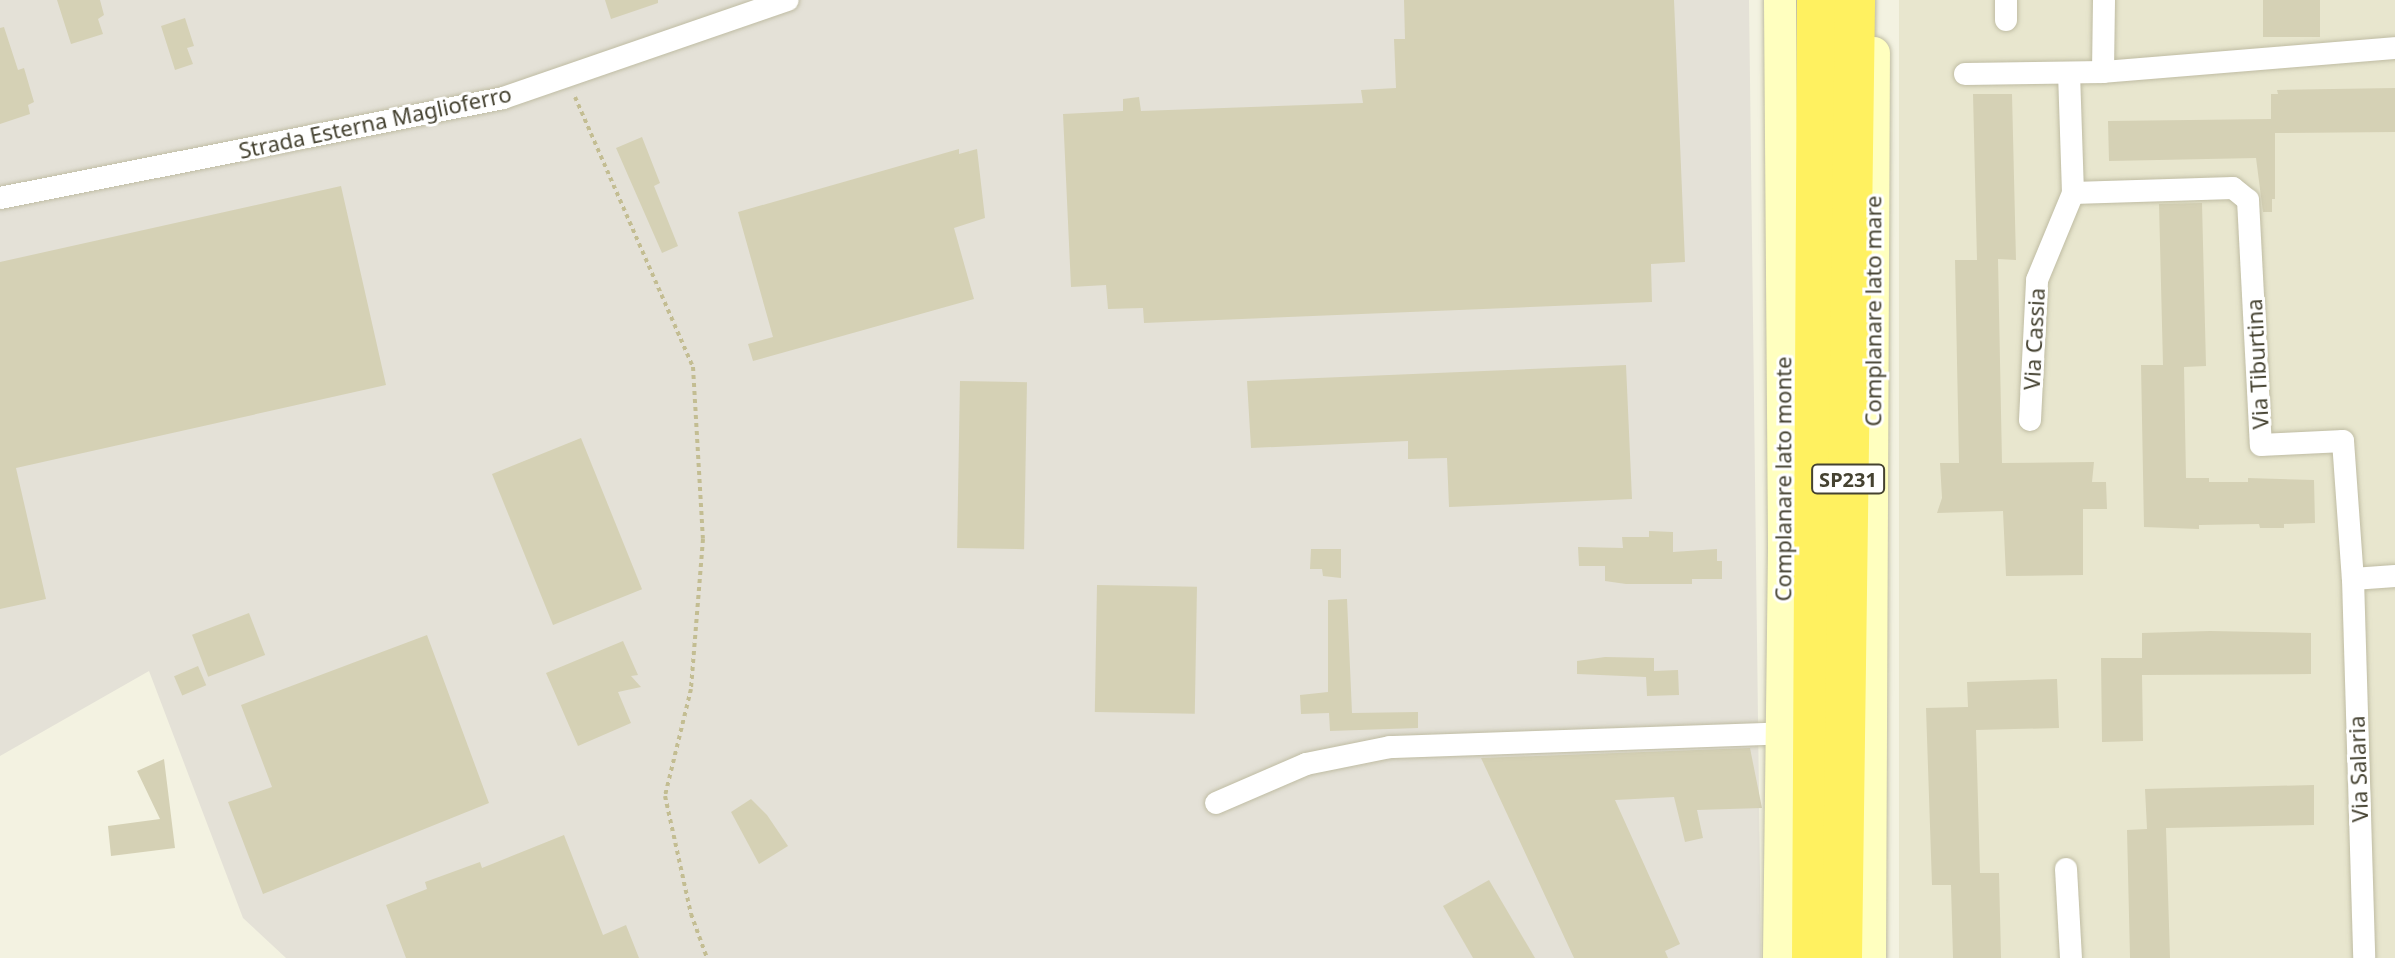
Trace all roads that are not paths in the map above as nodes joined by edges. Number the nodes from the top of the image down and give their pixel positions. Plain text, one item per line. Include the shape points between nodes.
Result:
1 (788, 0) edge
2 (1780, 0) edge
3 (1817, 0) edge
4 (1855, 0) edge
5 (1874, 0) edge
6 (2104, 0) edge
7 (2395, 48) edge
8 (2103, 72) junction
9 (2069, 73) junction
10 (1965, 74) dead end
11 (2073, 193) junction
12 (0, 198) edge
13 (2030, 420) dead end
14 (2395, 576) edge
15 (2353, 579) junction
16 (1782, 733) junction
17 (1216, 803) dead end
18 (2066, 869) dead end
19 (1779, 958) edge
20 (1812, 958) edge
21 (1842, 958) edge
22 (1870, 958) edge
23 (2071, 958) edge
24 (2364, 958) edge

1 - 12 street, Strada Esterna Maglioferro via 503,98
2 - 16 street, Complanare lato monte
3 - 20 highway, SP231
4 - 21 highway, SP231
5 - 22 street, Complanare lato mare
6 - 8 street
7 - 8 street
8 - 9 street
9 - 10 street
9 - 11 street, Via Cassia
11 - 13 street, Via Cassia via 2037,280
11 - 15 street, Via Tiburtina via 2233,188 2248,200 2261,445 2343,441
14 - 15 street
15 - 24 street, Via Salaria
16 - 17 street via 1390,747 1306,764
16 - 19 street, Complanare lato monte
18 - 23 street

